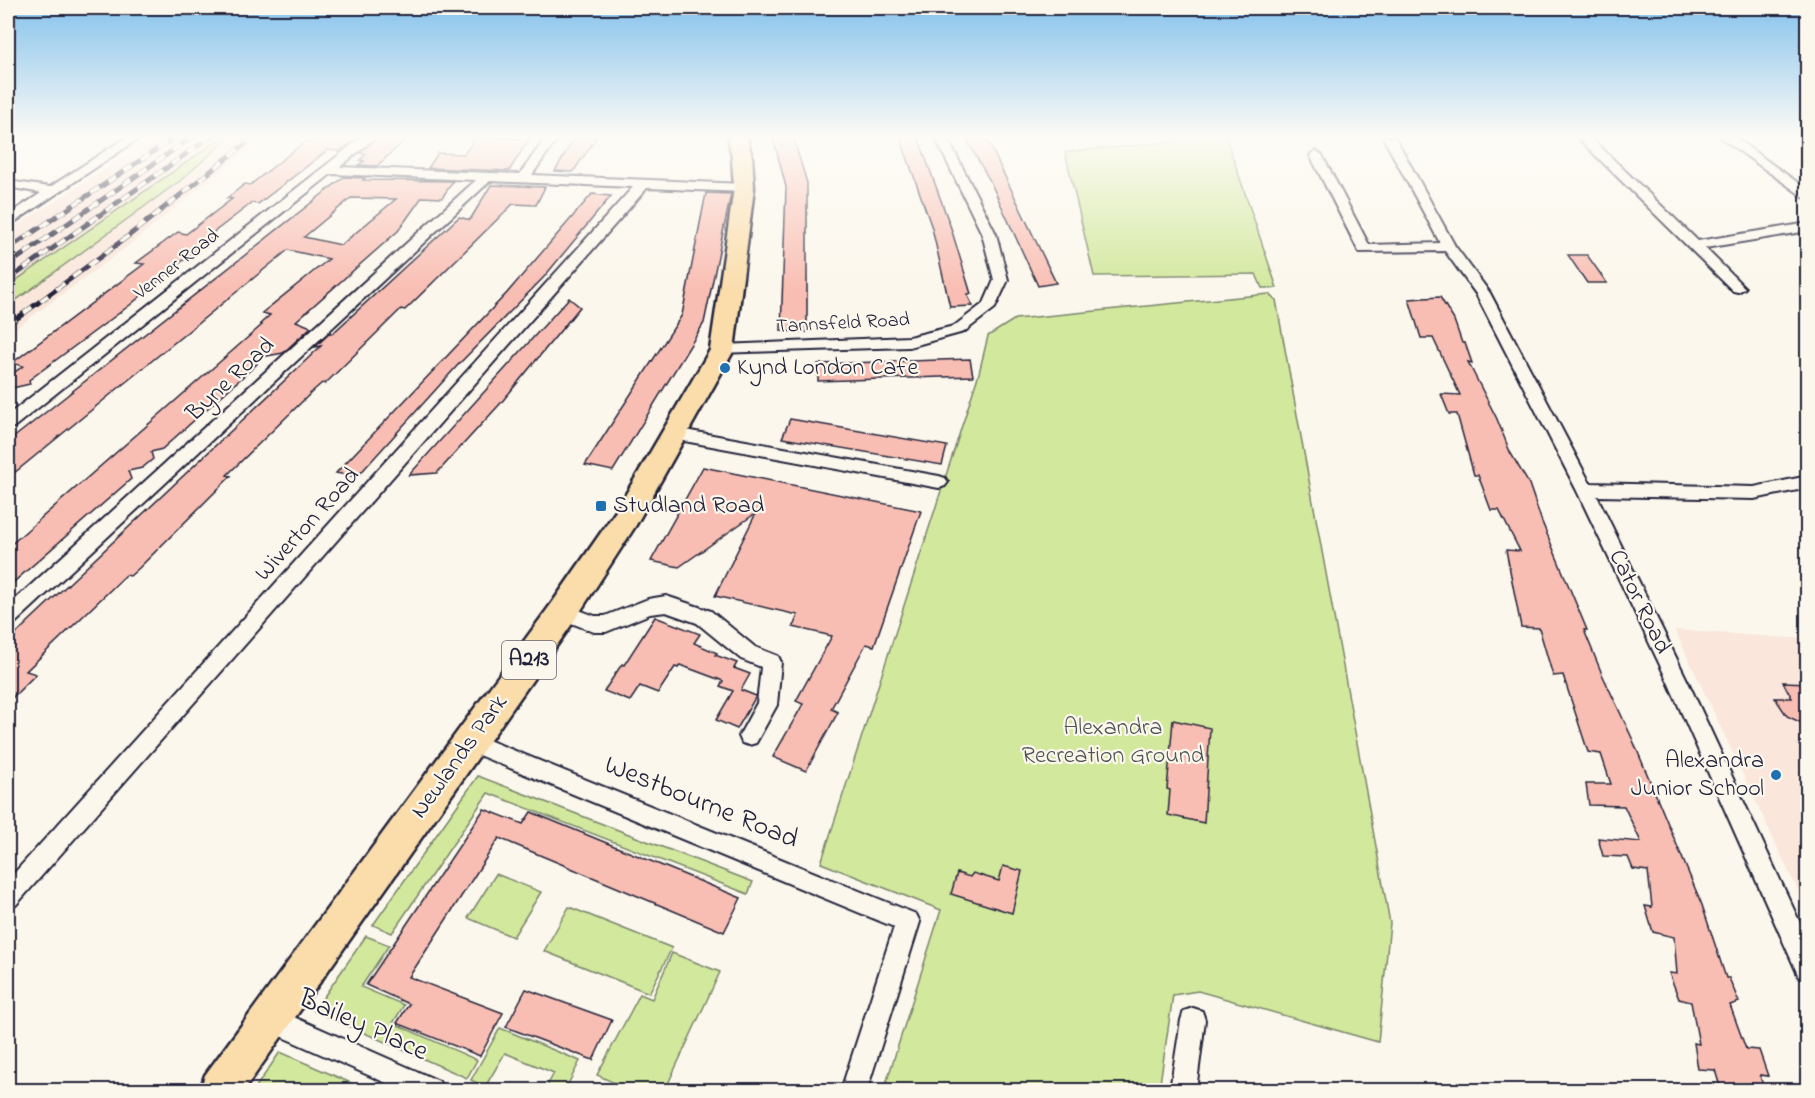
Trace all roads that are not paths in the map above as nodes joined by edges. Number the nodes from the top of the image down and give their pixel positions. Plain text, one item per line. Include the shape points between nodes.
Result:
1 (36, 188) edge
2 (56, 188) edge
3 (307, 188) edge
4 (475, 188) edge
5 (639, 188) edge
6 (744, 188) edge
7 (966, 188) edge
8 (1333, 188) edge
9 (1417, 188) edge
10 (1635, 188) edge
11 (52, 191) junction
12 (8, 220) edge
13 (1808, 227) edge
14 (1694, 246) junction
15 (1449, 247) junction
16 (1738, 288) dead end
17 (722, 350) junction
18 (8, 423) edge
19 (674, 435) junction
20 (939, 482) dead end
21 (1808, 482) edge
22 (1585, 489) junction
23 (563, 612) junction
24 (8, 617) edge
25 (749, 735) dead end
26 (471, 742) junction
27 (8, 897) edge
28 (1808, 968) edge
29 (271, 1019) junction
30 (1193, 1020) dead end
31 (220, 1090) edge
32 (430, 1090) edge
33 (854, 1090) edge
34 (1183, 1090) edge

1 - 11 street
2 - 11 street
3 - 18 street, Venner Road
4 - 24 street, Byne Road
5 - 27 street, Wiverton Road
6 - 17 main road, Newlands Park / A213
7 - 17 street, Tannsfeld Road via 989,234 1001,279 990,305 959,329 909,342
8 - 15 street via 1364,249
9 - 15 street, Cator Road
10 - 14 street
11 - 12 street
13 - 14 street
14 - 16 street
15 - 22 street, Cator Road via 1483,293
17 - 19 main road, Newlands Park / A213
19 - 20 street
19 - 23 main road, Newlands Park / A213 via 626,518
21 - 22 street via 1754,493
22 - 28 street, Cator Road
23 - 25 street via 594,624 606,624 666,604 704,617 748,653 771,662 767,705
23 - 26 main road, Newlands Park / A213
26 - 29 main road, Newlands Park / A213
26 - 33 street, Westbourne Road via 908,922
29 - 31 main road, Newlands Park / A213
29 - 32 street, Bailey Place
30 - 34 street

